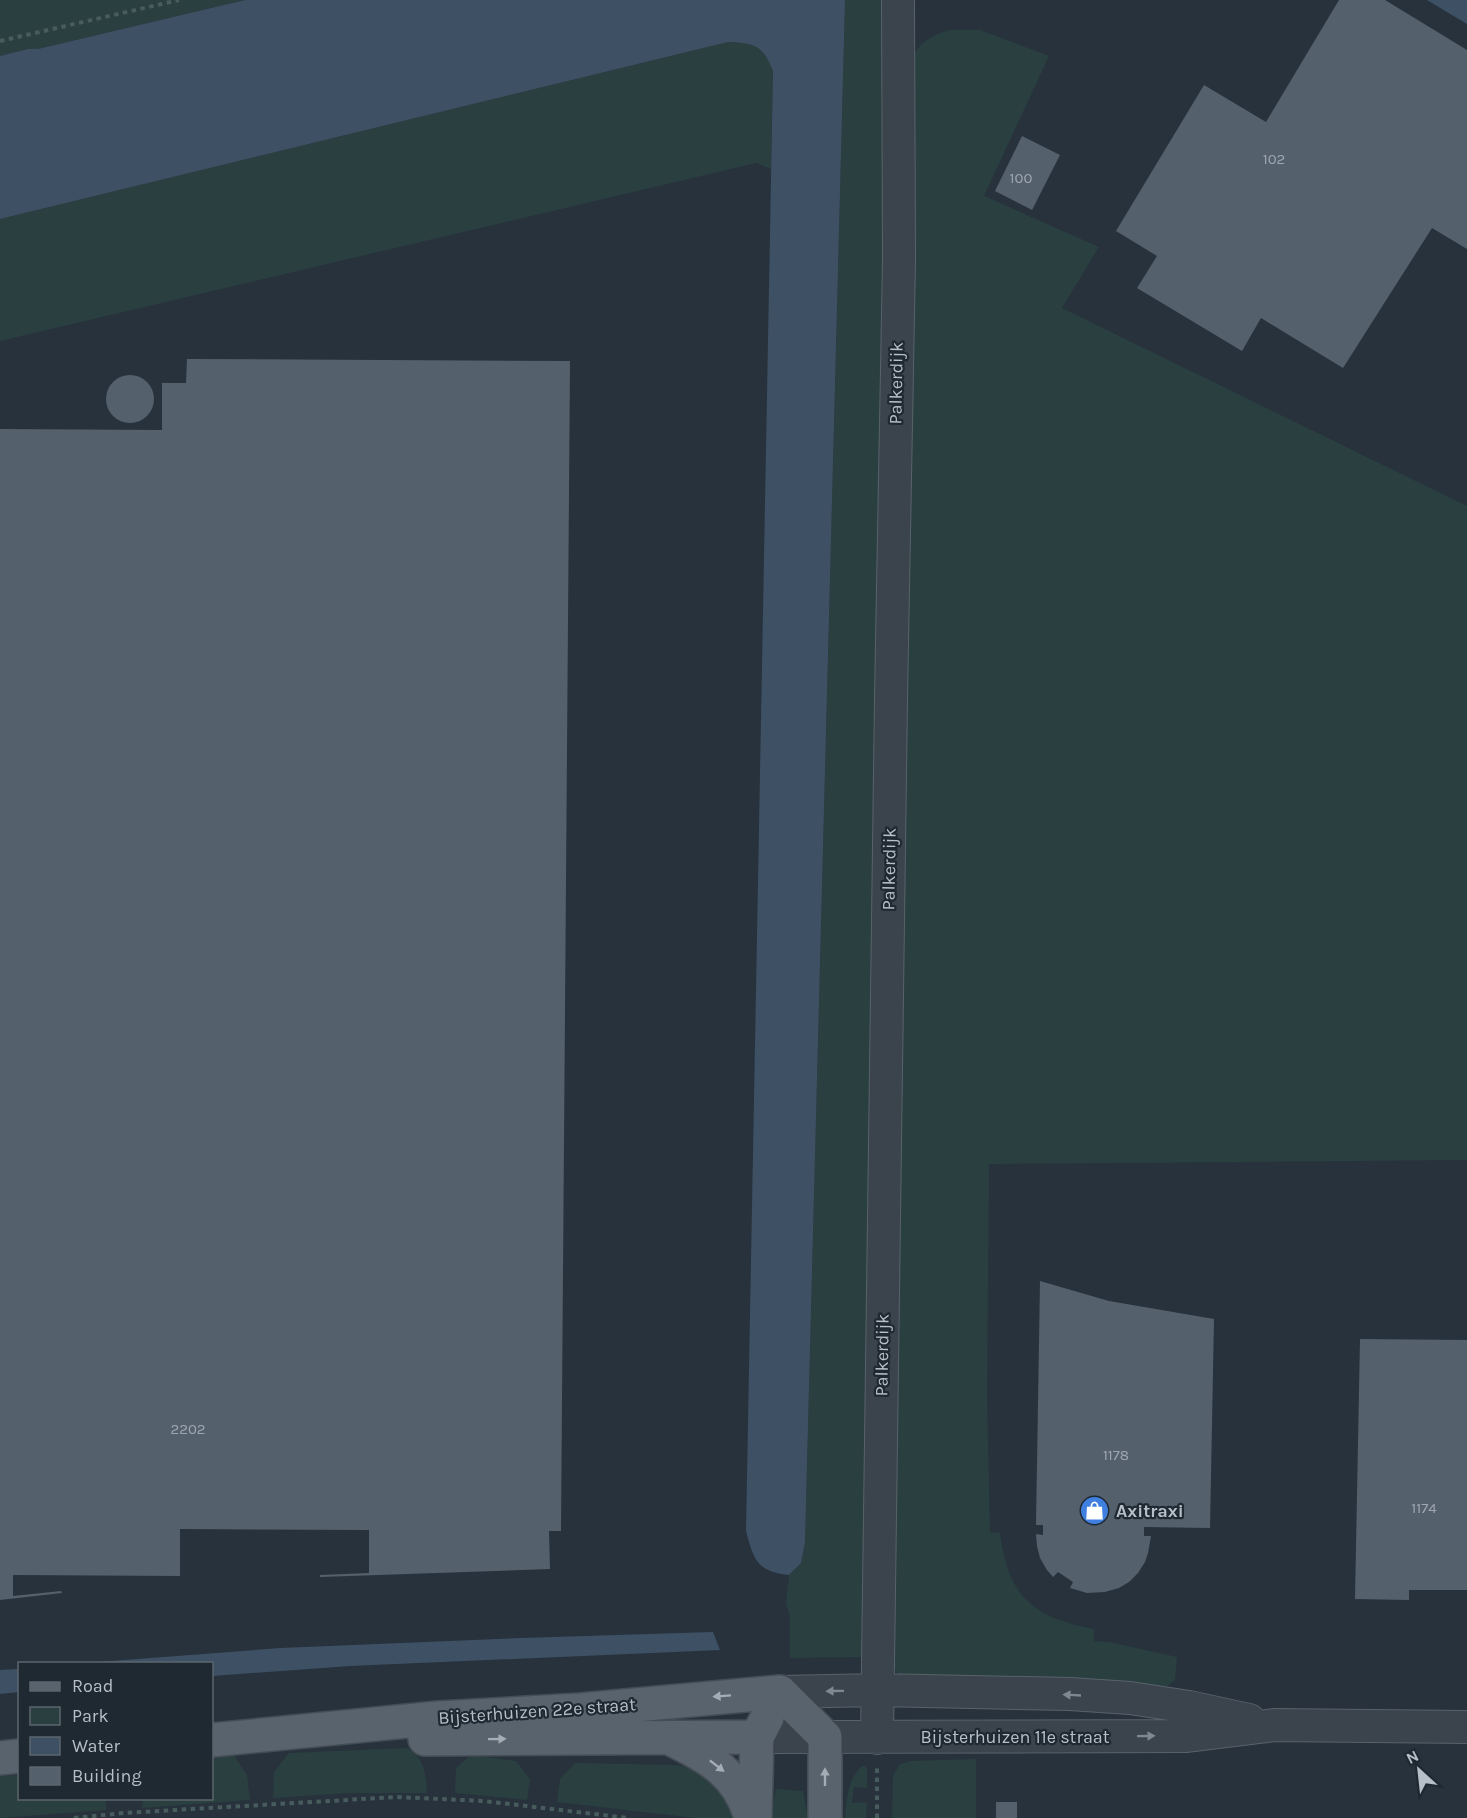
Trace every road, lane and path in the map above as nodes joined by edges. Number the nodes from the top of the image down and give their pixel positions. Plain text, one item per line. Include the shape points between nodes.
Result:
1 (179, 0) edge
2 (898, 0) edge
3 (0, 41) edge
4 (878, 1690) junction
5 (780, 1692) junction
6 (1274, 1725) junction
7 (1467, 1727) edge
8 (295, 1733) junction
9 (666, 1737) junction
10 (757, 1737) junction
11 (825, 1737) junction
12 (877, 1738) junction
13 (213, 1740) edge
14 (18, 1756) edge
15 (0, 1758) edge
16 (74, 1818) edge
17 (628, 1818) edge
18 (753, 1818) edge
19 (825, 1818) edge
20 (877, 1818) edge

1 - 3 path
2 - 4 street, Palkerdijk via 899,259
4 -> 5 street, Bijsterhuizen 11e straat
6 -> 4 street, Bijsterhuizen 11e straat via 1130,1698
4 - 12 street, Palkerdijk
5 -> 8 main road, Bijsterhuizen 22e straat
5 - 10 main road
5 - 11 main road
6 - 7 street, Bijsterhuizen 11e straat
12 -> 6 street, Bijsterhuizen 11e straat via 1188,1736
8 -> 9 main road, Bijsterhuizen 22e straat via 439,1740
8 - 13 main road, Bijsterhuizen 22e straat
9 - 10 main road, Bijsterhuizen 22e straat
9 -> 18 main road via 728,1774
10 - 11 street, Bijsterhuizen 11e straat
10 - 18 main road
11 - 12 street, Bijsterhuizen 11e straat
19 -> 11 main road
12 - 20 path
14 - 15 main road
16 - 17 path via 397,1797 484,1801

